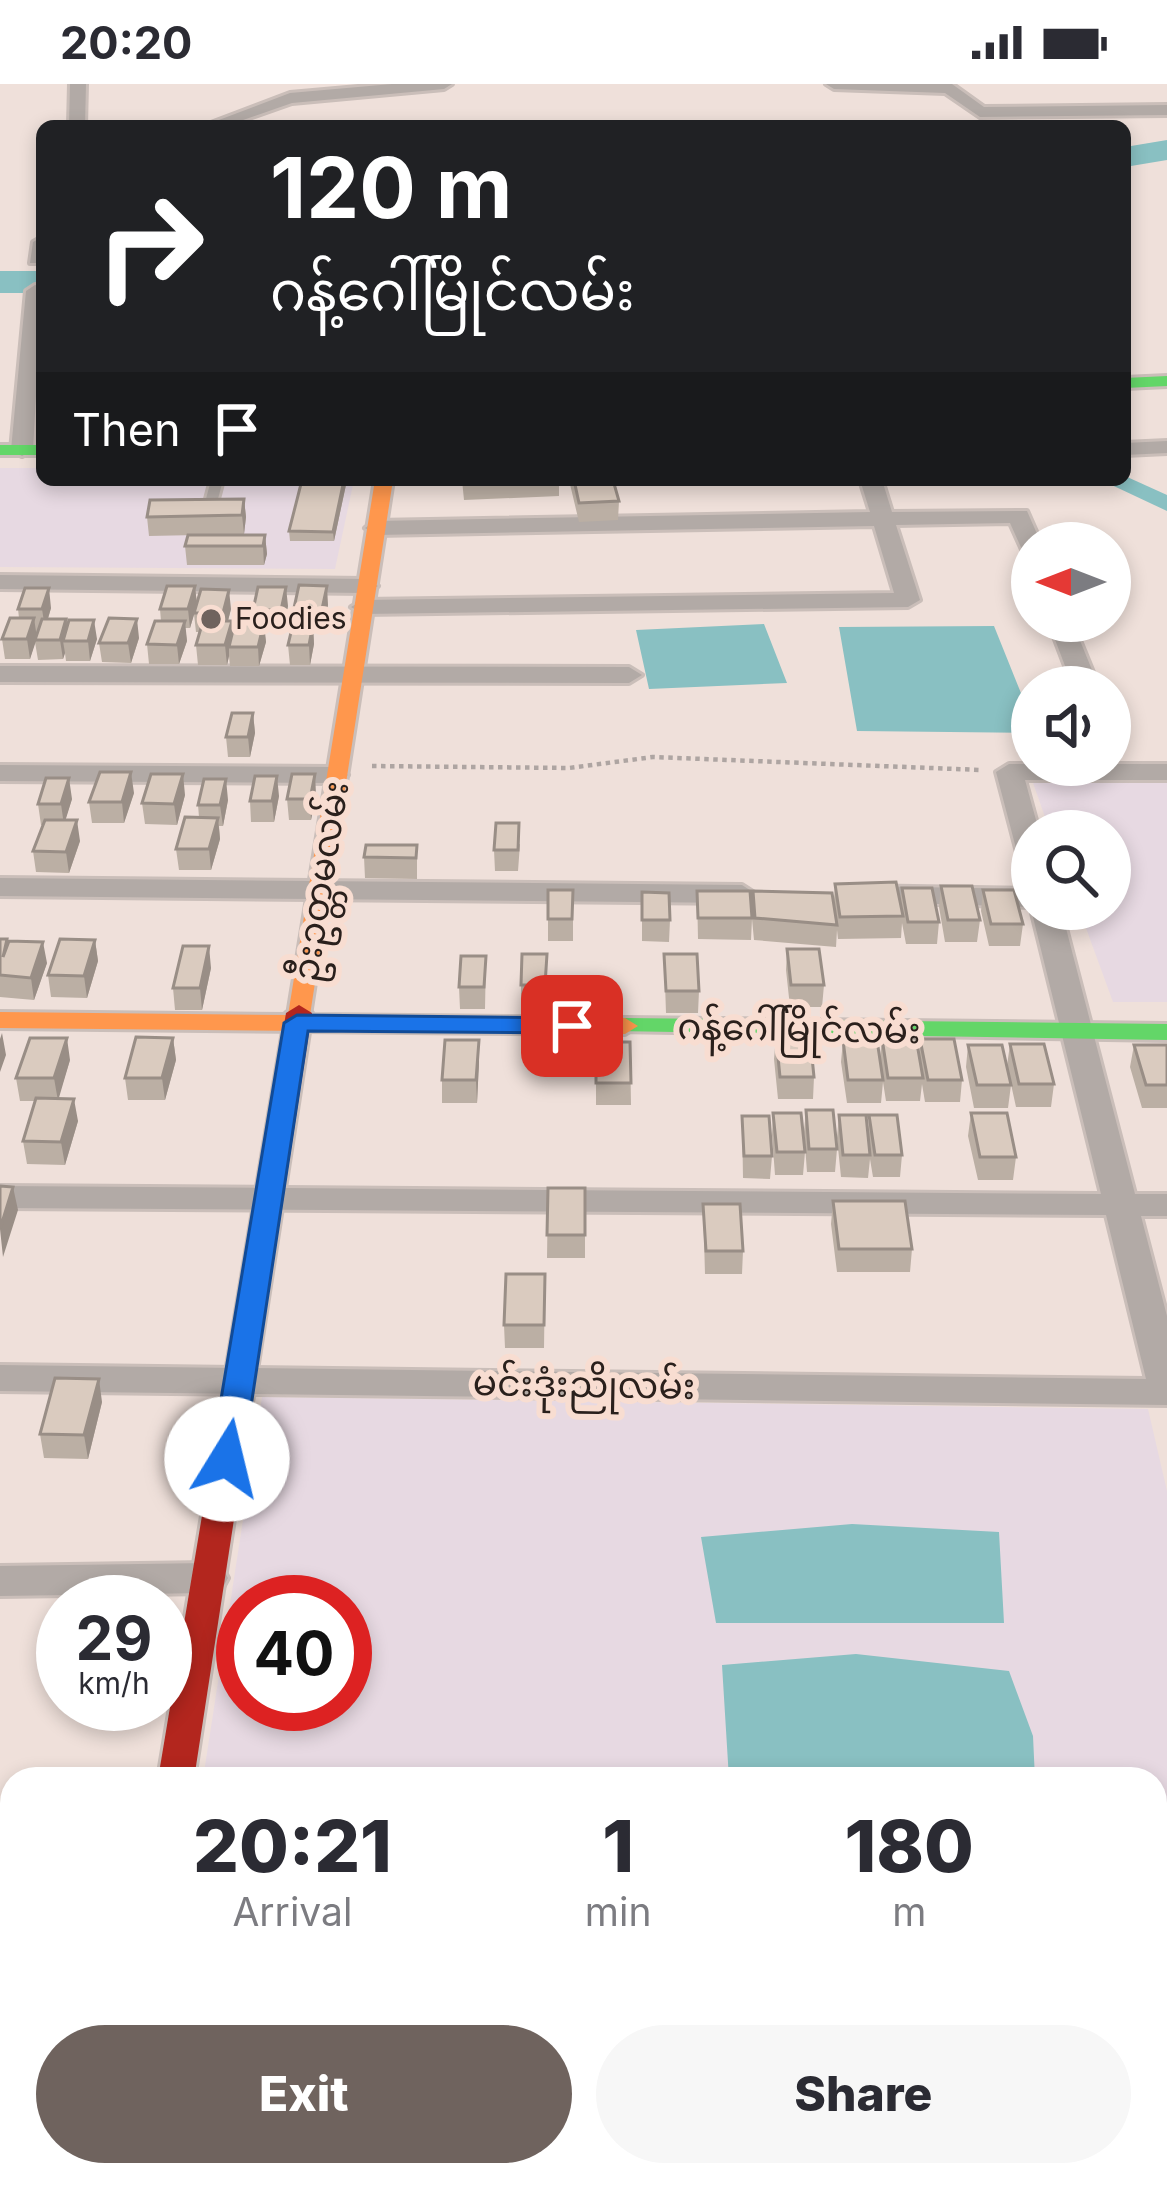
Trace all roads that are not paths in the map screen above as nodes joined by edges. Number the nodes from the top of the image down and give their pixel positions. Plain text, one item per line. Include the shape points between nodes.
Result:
1 (78, 84) edge
2 (444, 84) edge
3 (834, 84) edge
4 (851, 84) edge
5 (1167, 110) edge
6 (77, 120) edge
7 (229, 120) edge
8 (35, 291) dead end
9 (36, 308) edge
10 (36, 333) edge
11 (1167, 381) edge
12 (1131, 383) edge
13 (1167, 447) edge
14 (1131, 449) edge
15 (21, 450) edge
16 (215, 486) edge
17 (382, 486) edge
18 (874, 486) edge
19 (208, 514) edge
20 (884, 520) junction
21 (1021, 522) edge
22 (376, 528) junction
23 (0, 582) edge
24 (365, 596) junction
25 (0, 674) edge
26 (353, 674) junction
27 (628, 675) dead end
28 (1131, 764) edge
29 (337, 771) junction
30 (1167, 772) edge
31 (0, 773) edge
32 (0, 887) edge
33 (318, 888) junction
34 (770, 894) edge
35 (818, 895) edge
36 (1011, 898) edge
37 (1051, 930) edge
38 (0, 1020) edge
39 (297, 1023) junction
40 (1076, 1031) junction
41 (1167, 1032) edge
42 (0, 1197) edge
43 (269, 1199) junction
44 (1122, 1204) junction
45 (1167, 1205) edge
46 (0, 1378) edge
47 (240, 1380) junction
48 (1167, 1389) edge
49 (208, 1578) junction
50 (0, 1581) edge
51 (178, 1767) edge

1 - 6 street
2 - 7 street via 290,98
3 - 4 street
4 - 5 street via 949,88 980,112
8 - 9 street
10 - 15 street
11 - 12 street
13 - 14 street
16 - 19 lane
17 - 22 street, ဦးဥတ္တမလမ်း
18 - 20 street
20 - 21 street
20 - 22 street
20 - 24 street via 908,600
22 - 24 street, ဦးဥတ္တမလမ်း
23 - 24 street
24 - 26 street, ဦးဥတ္တမလမ်း
25 - 26 street
26 - 27 street
26 - 29 street, ဦးဥတ္တမလမ်း
28 - 30 street
29 - 31 street
29 - 33 street, ဦးဥတ္တမလမ်း
32 - 33 street
33 - 34 street
33 - 39 street, ဦးဥတ္တမလမ်း
35 - 36 street
37 - 40 street
38 - 39 street, ဂန့်ဂေါ်မြိုင်လမ်း
39 - 40 street, ဂန့်ဂေါ်မြိုင်လမ်း
39 - 43 street, ဦးဥတ္တမလမ်း
40 - 41 street, ဂန့်ဂေါ်မြိုင်လမ်း
40 - 44 street
42 - 43 street
43 - 44 street
43 - 47 street, ဦးဥတ္တမလမ်း
44 - 45 street
44 - 48 street
46 - 47 street, မင်းဒုံးညိုလမ်း
47 - 48 street, မင်းဒုံးညိုလမ်း
47 - 49 street, ဦးဥတ္တမလမ်း
49 - 50 street
49 - 51 street, ဦးဥတ္တမလမ်း

